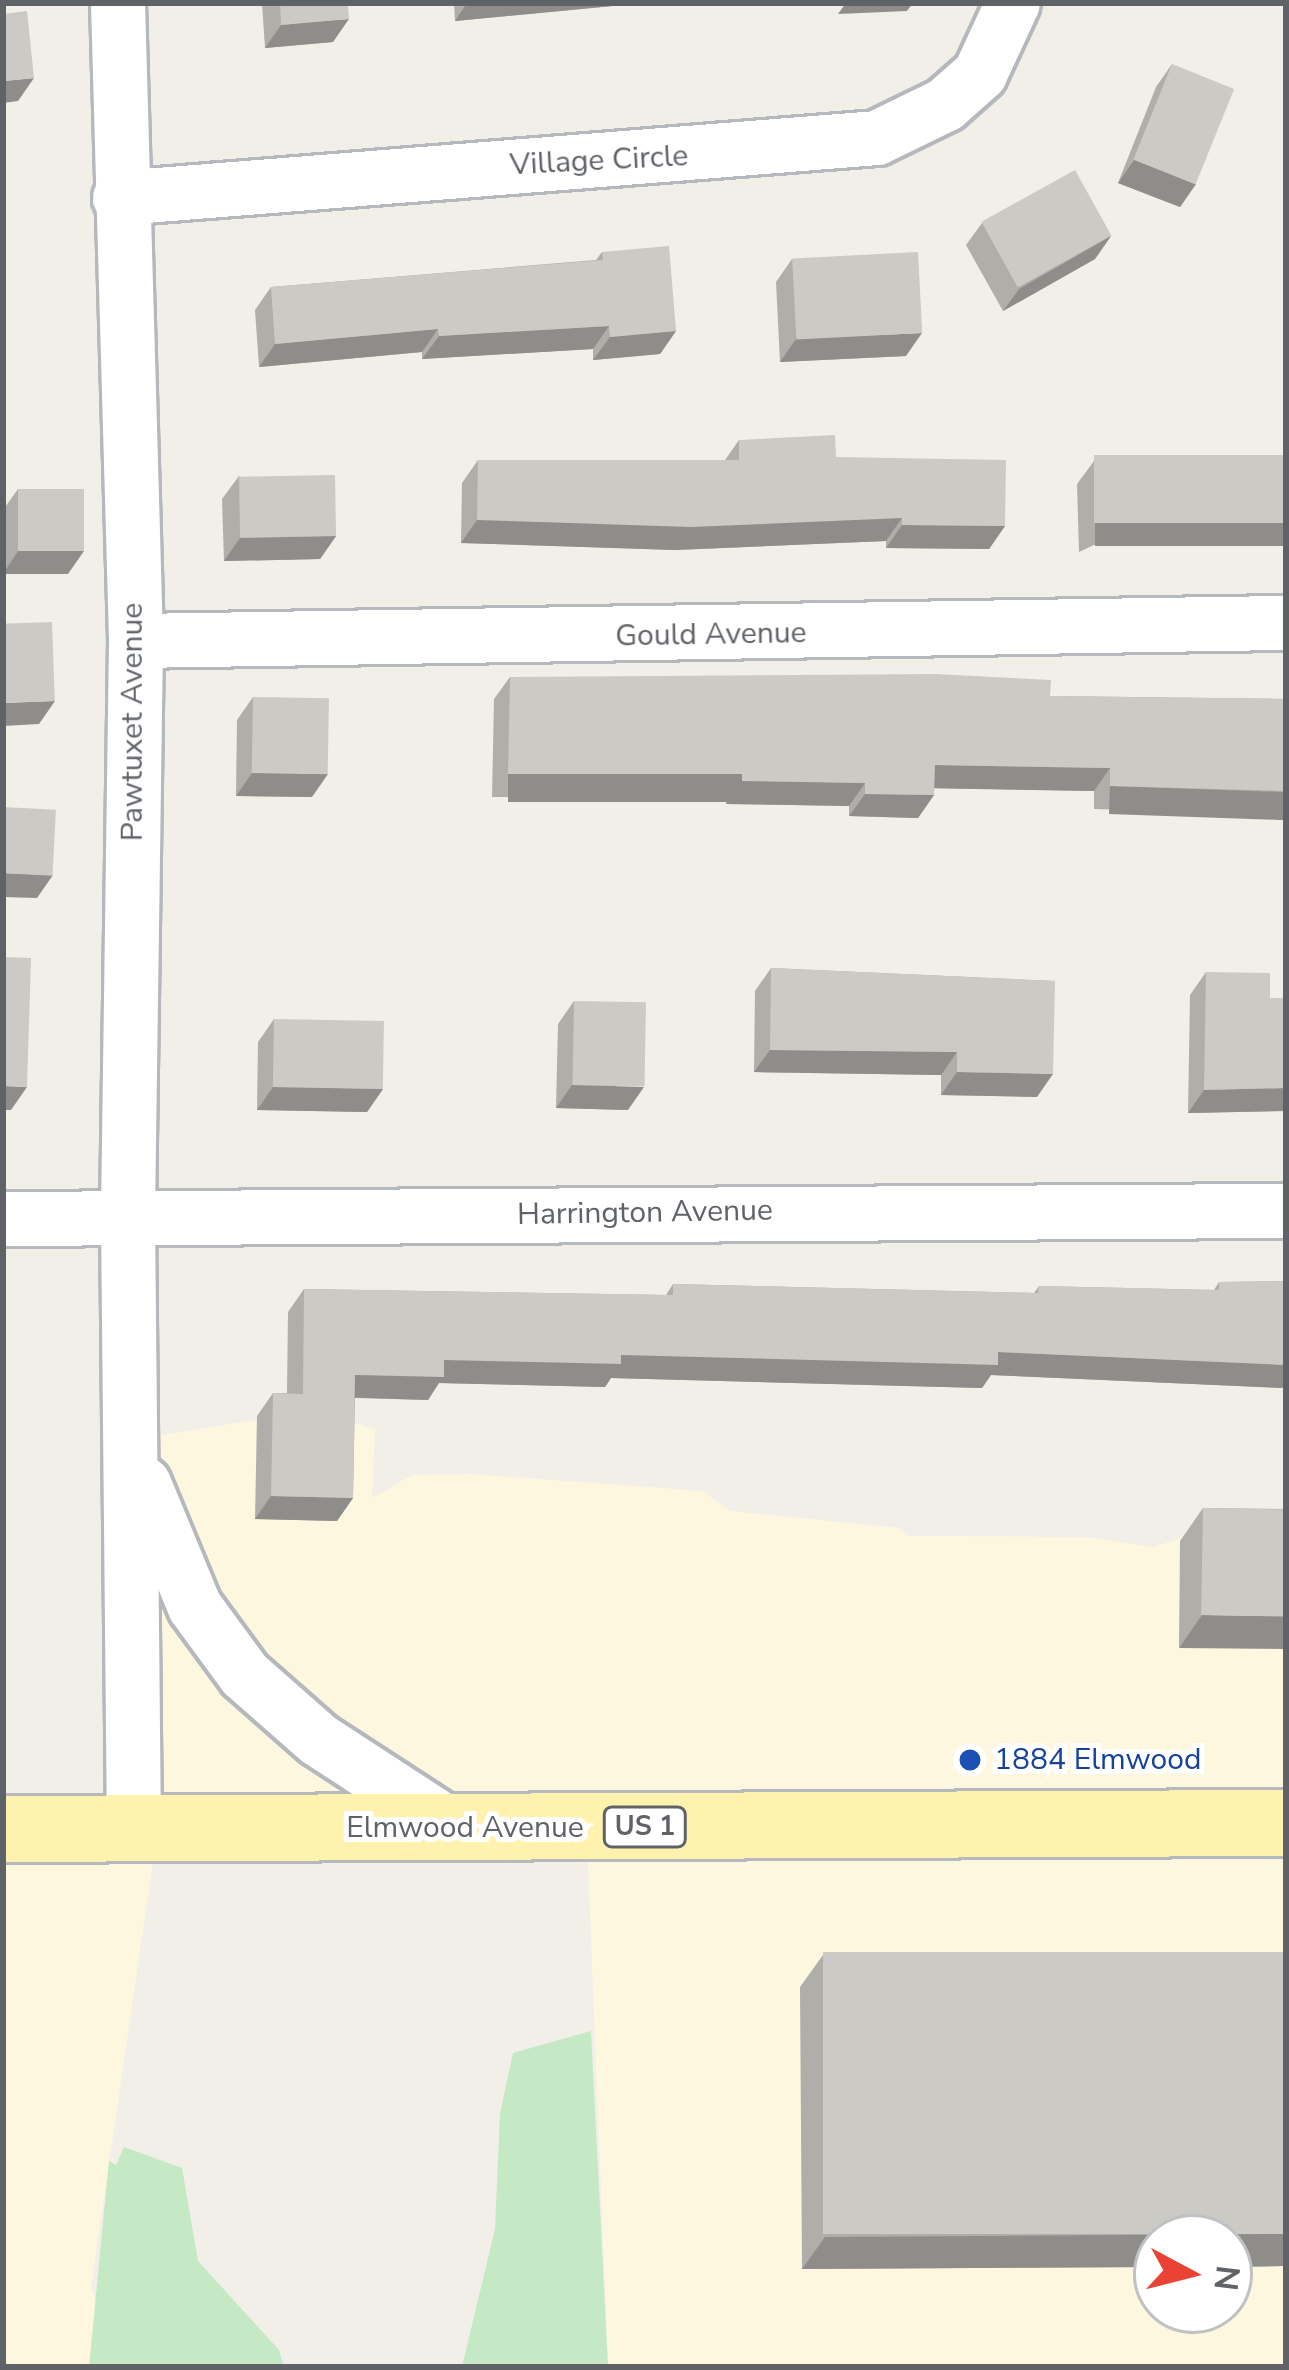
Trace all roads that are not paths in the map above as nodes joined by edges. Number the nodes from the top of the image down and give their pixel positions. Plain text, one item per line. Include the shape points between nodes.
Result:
1 (118, 3) edge
2 (1013, 3) edge
3 (120, 198) junction
4 (1286, 622) edge
5 (136, 641) junction
6 (1286, 1211) edge
7 (128, 1217) junction
8 (3, 1219) edge
9 (131, 1442) junction
10 (1286, 1823) edge
11 (454, 1828) junction
12 (3, 1829) edge
13 (134, 1829) junction

1 - 3 street, Pawtuxet Avenue
2 - 3 street, Village Circle via 980,74 945,105 878,138 805,150
3 - 5 street, Pawtuxet Avenue
4 - 5 street, Gould Avenue
5 - 7 street, Pawtuxet Avenue
6 - 7 street, Harrington Avenue
7 - 8 street, Harrington Avenue
7 - 9 street, Pawtuxet Avenue
9 - 11 street, Pawtuxet Avenue via 155,1521 195,1607 245,1675 319,1740
9 - 13 street, Pawtuxet Avenue
10 - 11 main road, Elmwood Avenue / US 1
11 - 13 main road, Elmwood Avenue / US 1
12 - 13 main road, Elmwood Avenue / US 1

